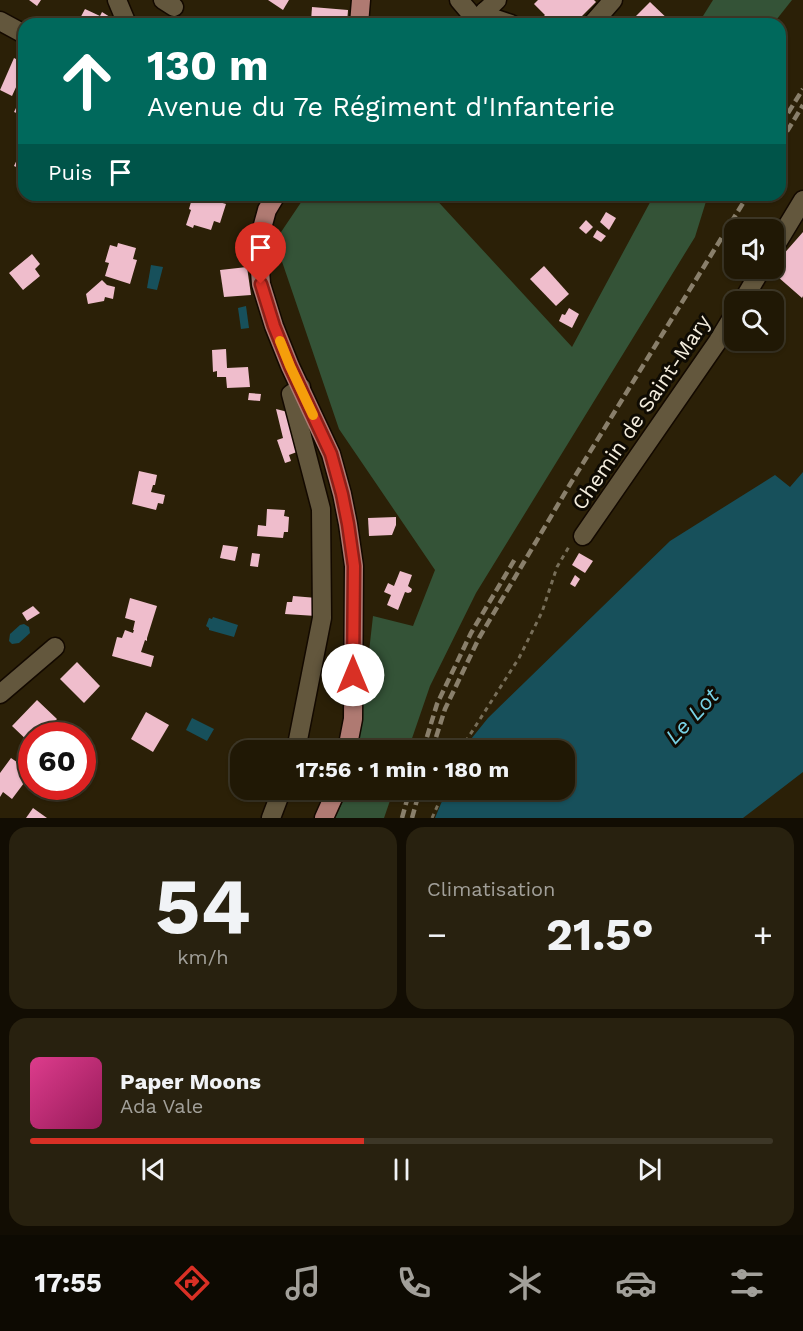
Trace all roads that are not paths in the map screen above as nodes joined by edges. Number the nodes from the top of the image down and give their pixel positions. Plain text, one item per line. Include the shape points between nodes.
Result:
1 (117, 0) edge
2 (361, 0) edge
3 (459, 0) edge
4 (614, 0) edge
5 (482, 14) edge
6 (124, 18) edge
7 (360, 18) edge
8 (598, 18) edge
9 (0, 21) edge
10 (18, 31) edge
11 (803, 200) edge
12 (272, 201) edge
13 (784, 231) edge
14 (724, 331) edge
15 (301, 387) junction
16 (583, 536) road end
17 (55, 647) dead end
18 (0, 694) edge
19 (298, 740) edge
20 (349, 740) edge
21 (278, 800) edge
22 (332, 800) edge
23 (271, 818) edge
24 (324, 818) edge

1 - 6 street
2 - 7 main road
3 - 5 street
4 - 8 street
9 - 10 street
11 - 13 street
12 - 15 main road via 258,243 261,284 274,326
14 - 16 street, Chemin de Saint-Mary
15 - 19 street via 291,394 321,509 322,618
15 - 20 main road via 331,454 354,566 353,719
17 - 18 street
21 - 23 street
22 - 24 main road

